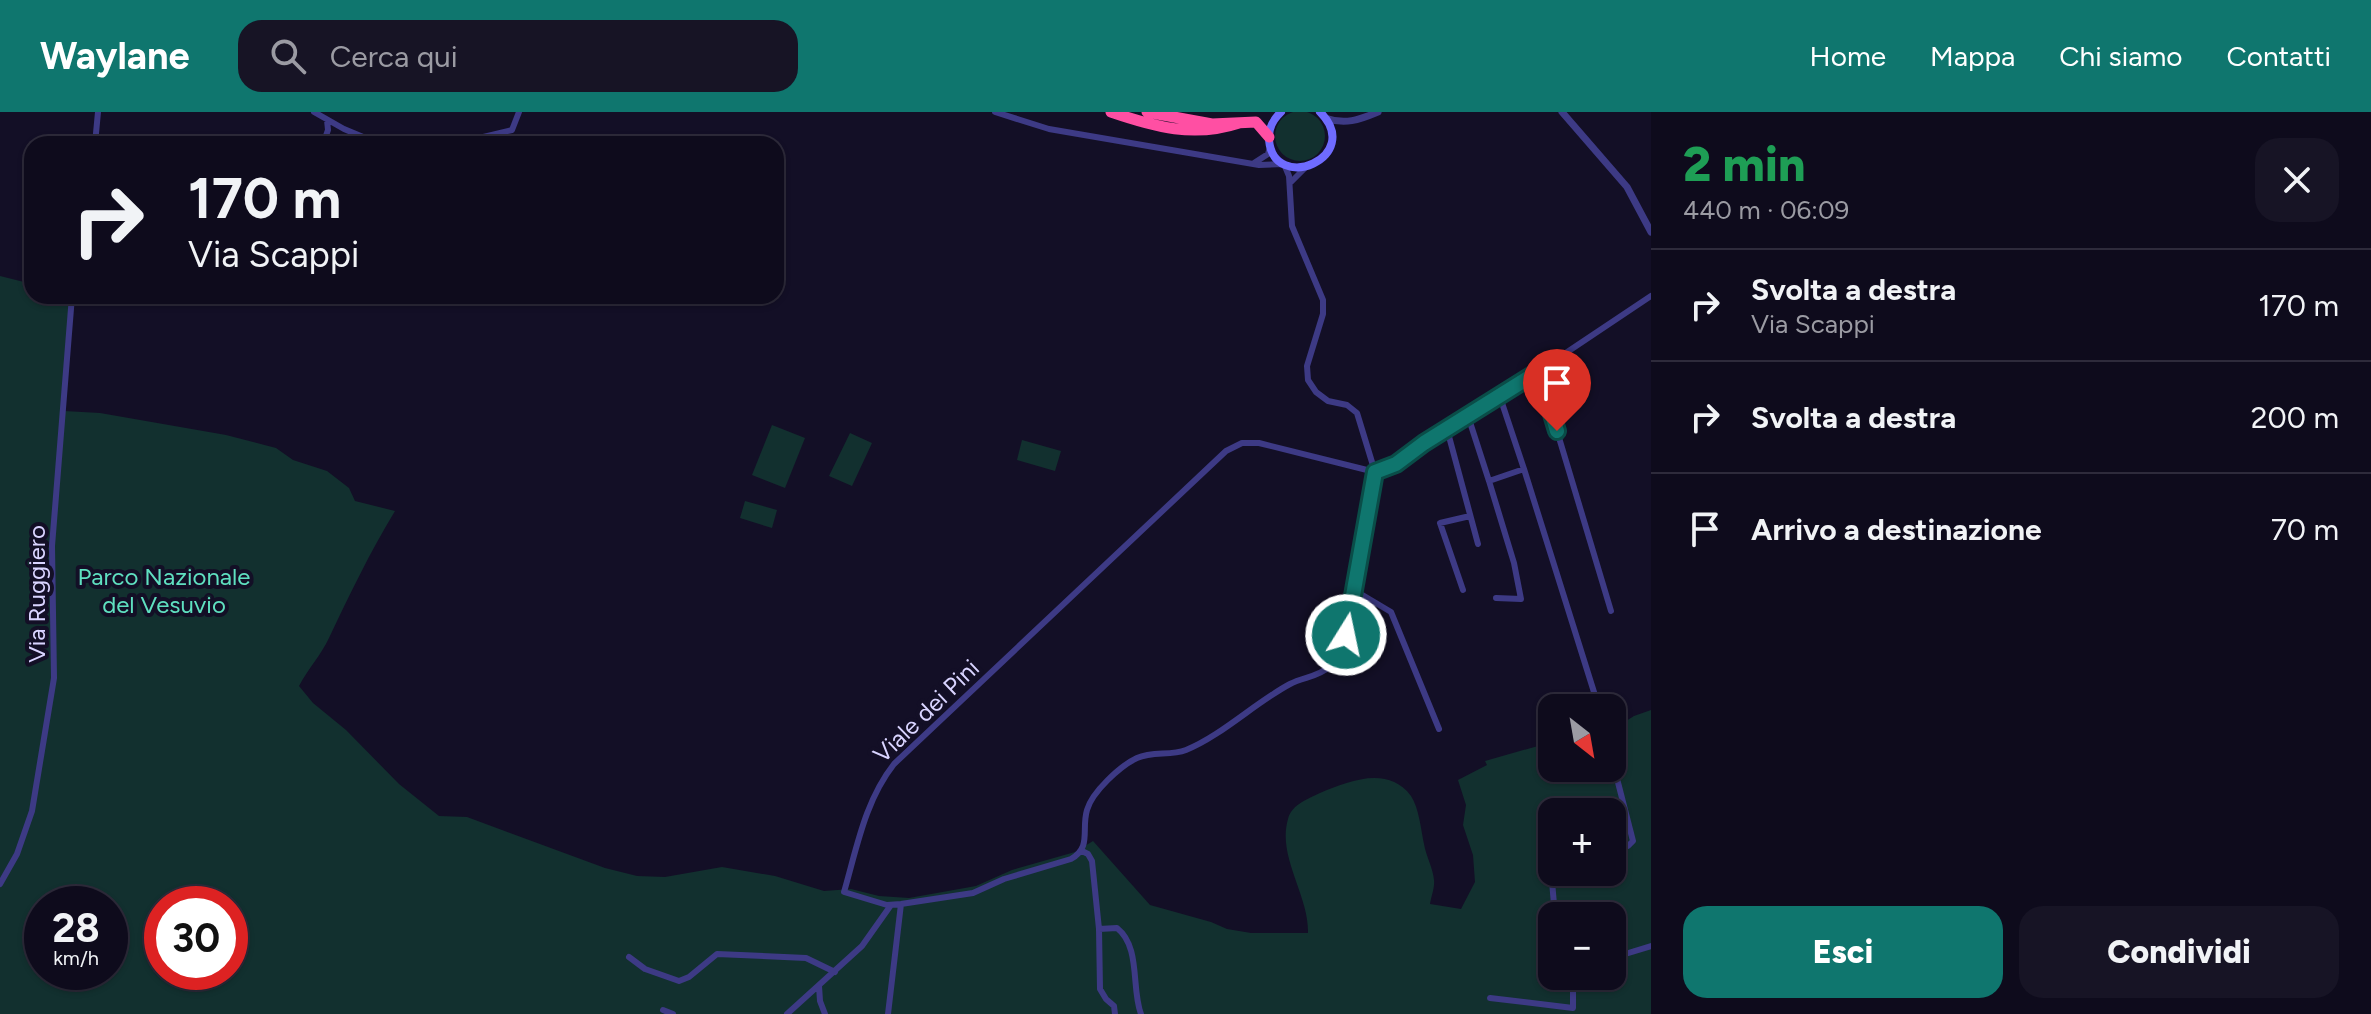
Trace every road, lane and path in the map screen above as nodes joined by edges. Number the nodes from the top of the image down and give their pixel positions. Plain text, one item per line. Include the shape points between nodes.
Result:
1 (98, 112) edge
2 (314, 112) edge
3 (519, 112) edge
4 (995, 112) edge
5 (1111, 112) edge
6 (1147, 112) edge
7 (1281, 112) edge
8 (1378, 112) edge
9 (1562, 112) edge
10 (1323, 115) edge
11 (327, 120) junction
12 (1348, 122) junction
13 (1239, 123) junction
14 (96, 136) edge
15 (326, 136) edge
16 (362, 136) edge
17 (487, 136) edge
18 (1332, 138) junction
19 (1270, 142) junction
20 (1251, 164) junction
21 (1284, 164) junction
22 (1306, 167) junction
23 (1290, 183) junction
24 (1651, 232) edge
25 (1651, 296) edge
26 (71, 304) edge
27 (1539, 371) junction
28 (1500, 397) junction
29 (1468, 416) junction
30 (1447, 429) junction
31 (1524, 469) junction
32 (1375, 472) junction
33 (1489, 481) junction
34 (1470, 516) junction
35 (1478, 544) dead end
36 (1354, 590) junction
37 (1463, 590) dead end
38 (1496, 598) dead end
39 (1611, 611) dead end
40 (1595, 694) edge
41 (1439, 729) dead end
42 (1626, 814) edge
43 (1626, 846) edge
44 (1082, 851) junction
45 (0, 884) edge
46 (901, 904) junction
47 (891, 905) junction
48 (1099, 929) junction
49 (1651, 946) edge
50 (1626, 954) edge
51 (629, 957) dead end
52 (835, 972) junction
53 (819, 986) junction
54 (1573, 990) edge
55 (1490, 998) dead end
56 (663, 1010) dead end
57 (673, 1014) edge
58 (787, 1014) edge
59 (825, 1014) edge
60 (888, 1014) edge
61 (1115, 1014) edge
62 (1141, 1014) edge

1 - 14 street
2 - 11 street
3 - 17 street via 512,130
4 - 20 street via 1034,126
5 - 13 highway via 1189,132
6 - 13 highway via 1212,124
7 - 19 main road via 1273,121
8 - 12 street
9 - 24 street via 1624,183
10 - 12 street
10 - 18 main road
11 - 15 street
11 - 16 street
12 - 18 street
13 - 19 highway via 1256,122
18 - 22 main road via 1324,157
19 - 20 street via 1262,159
19 - 21 main road
20 - 21 street
21 - 22 main road
21 - 23 street
22 - 23 street
23 - 32 street via 1292,226 1323,300 1308,380 1328,401 1357,413
25 - 27 street
26 - 45 street, Via Ruggiero via 52,546 54,678 32,811
27 - 28 street
27 - 39 street
28 - 29 street
28 - 31 street
29 - 30 street
29 - 33 street
30 - 32 street
30 - 34 street
31 - 33 street
31 - 40 street
32 - 36 street
32 - 47 street, Viale dei Pini via 1259,443 1242,443 1226,451 883,778 872,796 844,892
33 - 38 street via 1521,599
34 - 35 street
34 - 37 street via 1440,523
36 - 41 street via 1391,612
36 - 44 street via 1340,653 1327,668 1291,683 1187,749 1137,758 1126,766 1087,809
42 - 43 street via 1633,841
44 - 46 street, Viale dei Pini via 973,893
44 - 48 street via 1092,861
46 - 47 street, Viale dei Pini
46 - 60 street
47 - 52 street via 870,937
48 - 61 street via 1100,989
48 - 62 street via 1117,928 1124,935
49 - 50 street
51 - 52 street via 679,981 717,954 806,958
52 - 53 street
53 - 58 street
53 - 59 street
54 - 55 street via 1573,1008
56 - 57 street

